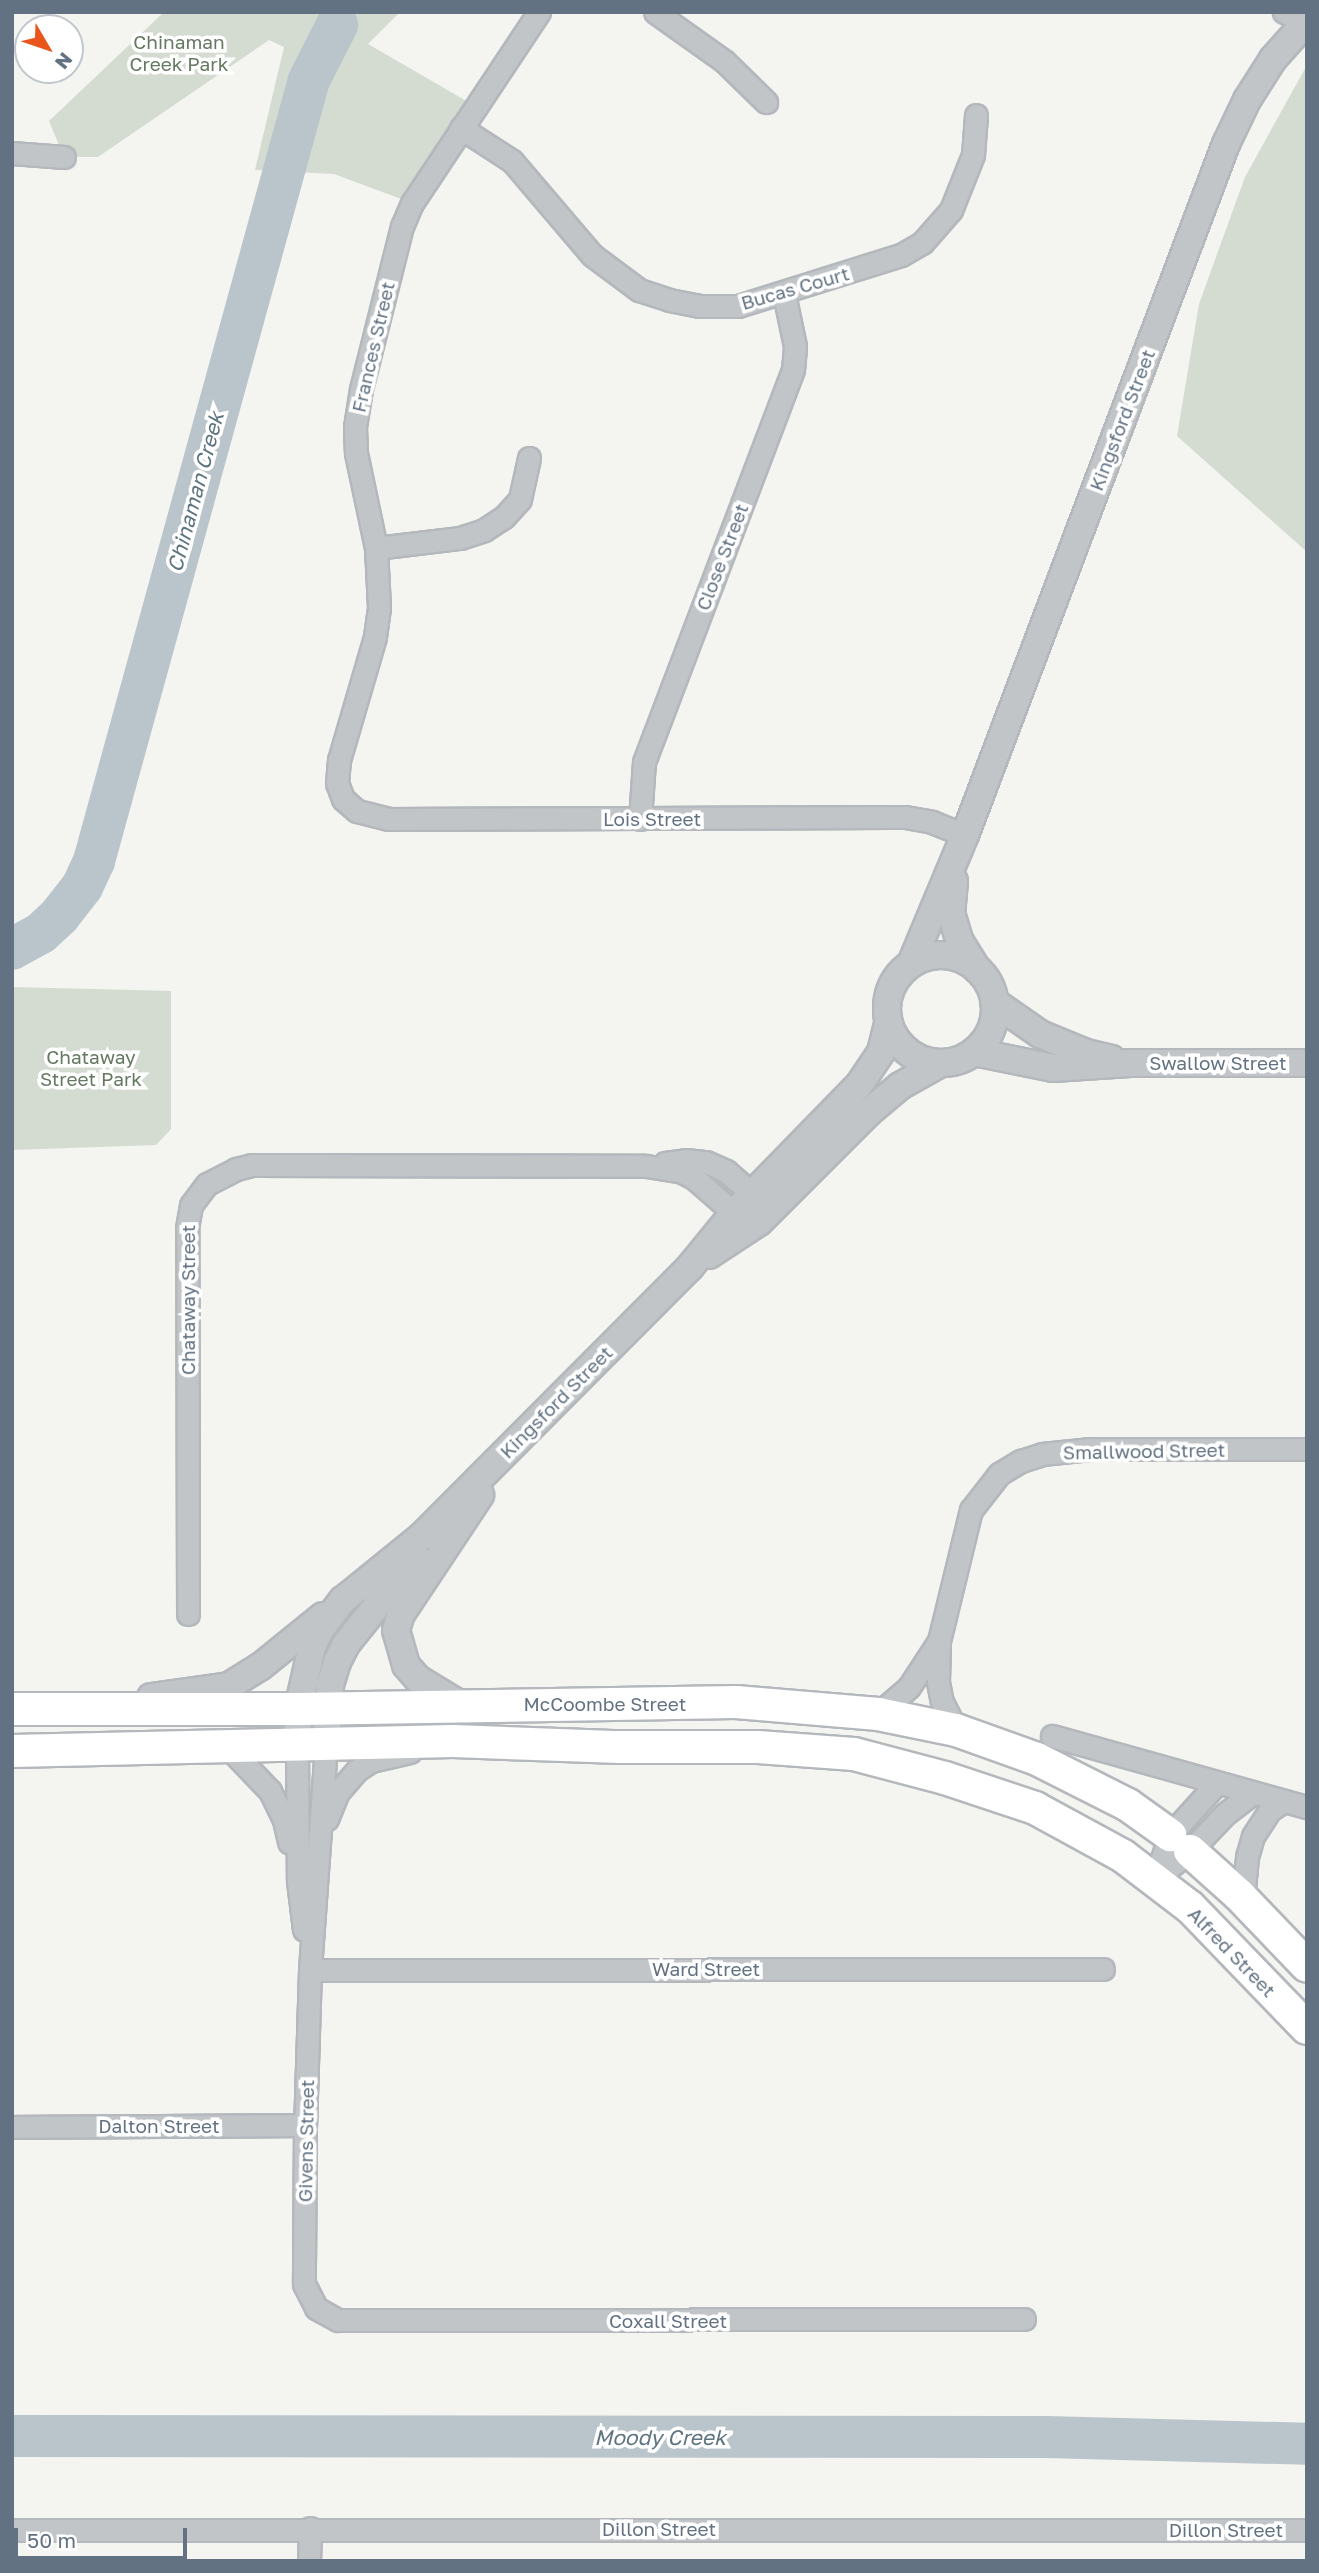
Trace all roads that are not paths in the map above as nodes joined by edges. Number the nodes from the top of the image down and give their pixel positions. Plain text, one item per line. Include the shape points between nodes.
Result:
1 (539, 12) edge
2 (655, 12) edge
3 (1299, 17) edge
4 (766, 103) dead end
5 (976, 116) dead end
6 (461, 128) junction
7 (12, 153) edge
8 (64, 157) dead end
9 (784, 294) junction
10 (529, 458) dead end
11 (376, 548) junction
12 (343, 799) joint
13 (640, 819) junction
14 (965, 835) junction
15 (911, 964) junction
16 (978, 970) junction
17 (995, 1002) junction
18 (888, 1024) junction
19 (974, 1052) junction
20 (1130, 1063) junction
21 (1307, 1063) edge
22 (939, 1064) junction
23 (743, 1204) junction
24 (760, 1222) junction
25 (690, 1268) junction
26 (514, 1444) junction
27 (1307, 1449) edge
28 (422, 1536) junction
29 (343, 1600) junction
30 (188, 1614) dead end
31 (939, 1641) junction
32 (461, 1705) junction
33 (25, 1709) edge
34 (313, 1709) junction
35 (878, 1714) junction
36 (956, 1730) junction
37 (1052, 1736) dead end
38 (453, 1741) junction
39 (226, 1745) junction
40 (311, 1747) junction
41 (12, 1751) edge
42 (1217, 1783) junction
43 (1253, 1793) junction
44 (1284, 1801) junction
45 (1307, 1807) edge
46 (321, 1836) junction
47 (1180, 1843) junction
48 (1155, 1879) junction
49 (298, 1881) junction
50 (1243, 1900) junction
51 (1307, 1966) edge
52 (1103, 1969) dead end
53 (310, 1970) junction
54 (1307, 2028) edge
55 (305, 2125) junction
56 (12, 2127) edge
57 (316, 2308) joint
58 (1024, 2319) dead end
59 (310, 2528) junction
60 (12, 2530) edge
61 (1307, 2530) edge
62 (309, 2561) edge

1 - 6 street, Frances Street
2 - 4 street via 740,74
3 - 14 street, Kingsford Street via 1247,100 1226,144
5 - 9 street, Bucas Court via 973,155 951,211 922,243 901,255
6 - 9 street, Bucas Court via 512,161 592,255 639,290 700,306 738,306
6 - 11 street, Frances Street via 423,184 402,226 361,389 356,453
7 - 8 street
9 - 13 street, Close Street via 795,346 793,370 644,762
10 - 11 street via 520,499 484,530 460,538
11 - 12 street, Frances Street via 379,608 339,760 337,783
12 - 13 street, Lois Street via 357,811 387,819
13 - 14 street, Lois Street via 905,817
14 - 15 street, Kingsford Street
14 - 16 street, Kingsford Street via 951,913 960,942
15 - 16 street via 944,955 962,959
15 - 18 street via 890,990
16 - 17 street
17 - 19 street via 987,1038
17 - 20 street, Swallow Street via 1049,1038 1087,1054
18 - 22 street via 907,1052
18 - 23 street, Kingsford Street via 881,1052 866,1076
19 - 20 street, Swallow Street via 1053,1068
19 - 22 street
20 - 21 street, Swallow Street
22 - 24 street, Kingsford Street via 900,1086 869,1112
23 - 24 street, Chataway Street
23 - 25 street, Kingsford Street
23 - 30 street, Chataway Street via 682,1172 646,1166 252,1165 207,1184 191,1205 187,1228
24 - 25 street, Kingsford Street
25 - 26 street, Kingsford Street
26 - 28 street, Kingsford Street
26 - 32 street via 401,1614 396,1630 398,1648 418,1679
27 - 31 street, Smallwood Street via 1091,1450 1042,1454 1021,1461 999,1474 971,1510
28 - 29 street, Kingsford Street
28 - 34 street, Kingsford Street via 395,1583 346,1644
29 - 33 street via 260,1667 229,1686
29 - 34 street, Kingsford Street via 312,1647
31 - 35 street, Smallwood Street via 909,1687
31 - 36 street, Smallwood Street via 938,1682
32 - 34 main road, McCoombe Street
32 - 35 main road, McCoombe Street via 737,1702
33 - 34 main road, McCoombe Street
34 - 40 street, Kingsford Street
35 - 36 main road, McCoombe Street
36 - 47 main road, McCoombe Street via 1087,1783 1128,1805
37 - 42 street
38 - 40 main road, McCoombe Street
38 - 46 street, Givens Street via 371,1761 357,1770 338,1792
38 - 48 main road, McCoombe Street via 620,1748 758,1747 854,1754 1035,1808 1098,1841
39 - 40 main road, McCoombe Street
39 - 41 main road, McCoombe Street
39 - 49 street, Givens Street via 256,1774 277,1804
40 - 46 street, Givens Street
40 - 49 street, Givens Street
42 - 43 street
42 - 47 street
43 - 44 street
43 - 47 street
44 - 45 street
44 - 50 street via 1270,1810 1253,1836
46 - 53 street, Givens Street
47 - 48 street
47 - 50 main road
48 - 54 main road, Alfred Street via 1190,1907
49 - 53 street, Givens Street
50 - 51 main road
52 - 53 street, Ward Street
53 - 55 street, Givens Street
55 - 56 street, Dalton Street
55 - 57 street, Givens Street via 304,2284
57 - 58 street, Coxall Street via 338,2320
59 - 60 street, Dillon Street
59 - 61 street, Dillon Street
59 - 62 street

